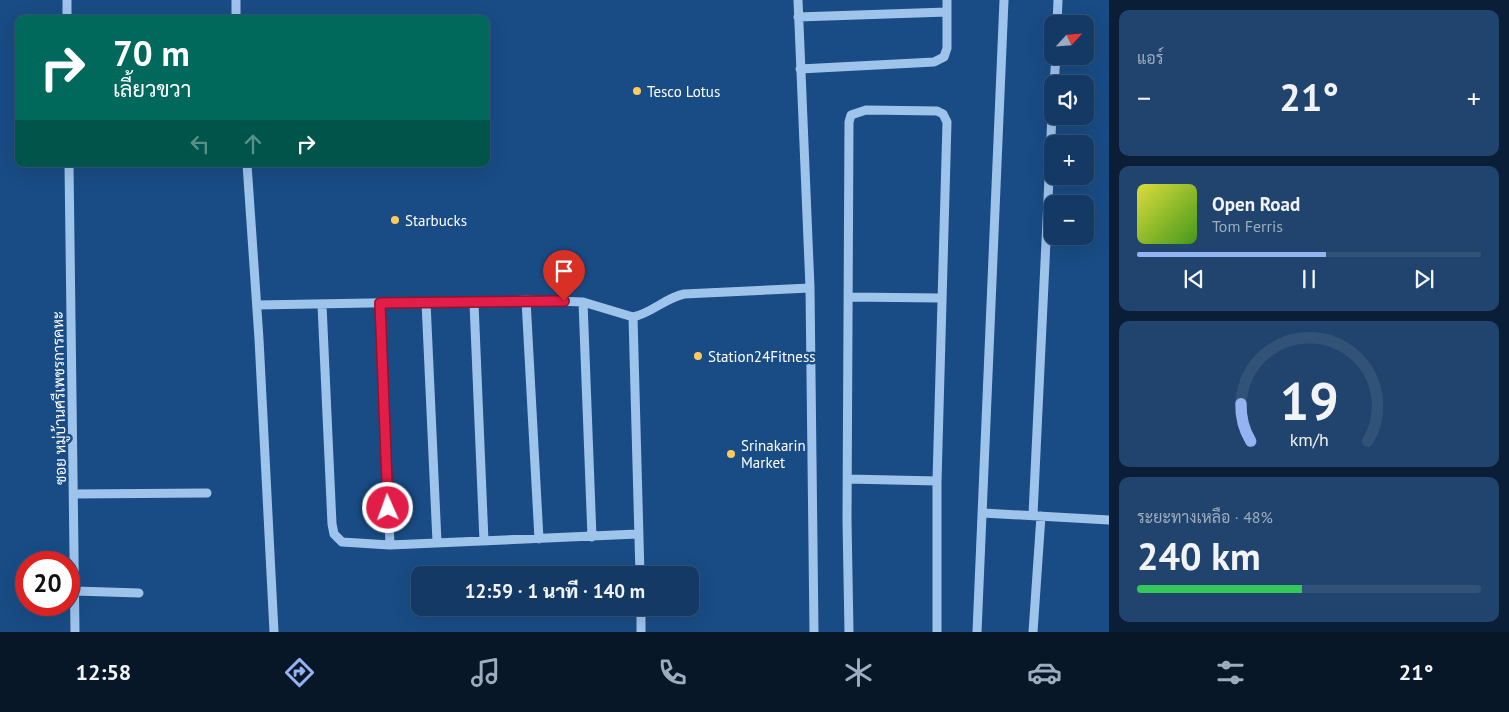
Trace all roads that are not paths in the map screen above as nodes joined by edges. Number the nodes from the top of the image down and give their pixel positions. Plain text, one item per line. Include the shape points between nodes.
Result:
1 (67, 0) edge
2 (236, 0) edge
3 (798, 0) edge
4 (947, 0) edge
5 (1004, 0) edge
6 (1058, 0) edge
7 (947, 12) junction
8 (67, 15) edge
9 (236, 15) edge
10 (1057, 15) edge
11 (798, 17) junction
12 (800, 69) junction
13 (1052, 125) edge
14 (69, 167) edge
15 (247, 167) edge
16 (810, 288) junction
17 (848, 297) junction
18 (941, 298) junction
19 (526, 300) junction
20 (426, 302) junction
21 (584, 302) junction
22 (380, 303) junction
23 (474, 304) junction
24 (257, 305) junction
25 (322, 305) junction
26 (634, 317) junction
27 (848, 479) junction
28 (937, 481) junction
29 (207, 493) dead end
30 (74, 494) junction
31 (983, 513) junction
32 (1037, 515) junction
33 (1109, 520) edge
34 (637, 534) junction
35 (592, 537) junction
36 (539, 539) junction
37 (484, 541) junction
38 (437, 542) junction
39 (390, 545) junction
40 (75, 551) edge
41 (639, 566) edge
42 (80, 591) edge
43 (139, 593) dead end
44 (75, 616) edge
45 (640, 616) edge
46 (75, 632) edge
47 (274, 632) edge
48 (641, 632) edge
49 (814, 632) edge
50 (850, 632) edge
51 (937, 632) edge
52 (977, 632) edge
53 (1033, 632) edge

1 - 8 street
2 - 9 street
3 - 11 street
4 - 7 street
5 - 31 street
6 - 10 street
7 - 11 street
7 - 12 street via 947,48 944,57 934,62
11 - 12 street
12 - 16 street
13 - 32 street
14 - 30 street, ซอย หมู่บ้านศรีเพชรการคหะ
15 - 24 street
16 - 26 street via 684,294
16 - 49 street
17 - 18 street
17 - 18 street via 848,122 851,115 866,110 936,110 947,122
17 - 27 street
18 - 28 street
19 - 21 street
19 - 23 street
19 - 36 street
20 - 22 street
20 - 23 street
20 - 38 street
21 - 26 street
21 - 35 street
22 - 25 street
22 - 39 street
23 - 37 street
24 - 25 street
24 - 47 street
25 - 39 street via 334,534 342,542
26 - 34 street
27 - 28 street
27 - 50 street
28 - 51 street
29 - 30 street
30 - 40 street, ซอย หมู่บ้านศรีเพชรการคหะ
31 - 32 street
31 - 52 street
32 - 33 street
32 - 53 street
34 - 35 street
34 - 41 street
35 - 36 street
36 - 37 street
37 - 38 street
38 - 39 street
42 - 43 street
44 - 46 street, ซอย หมู่บ้านศรีเพชรการคหะ
45 - 48 street

